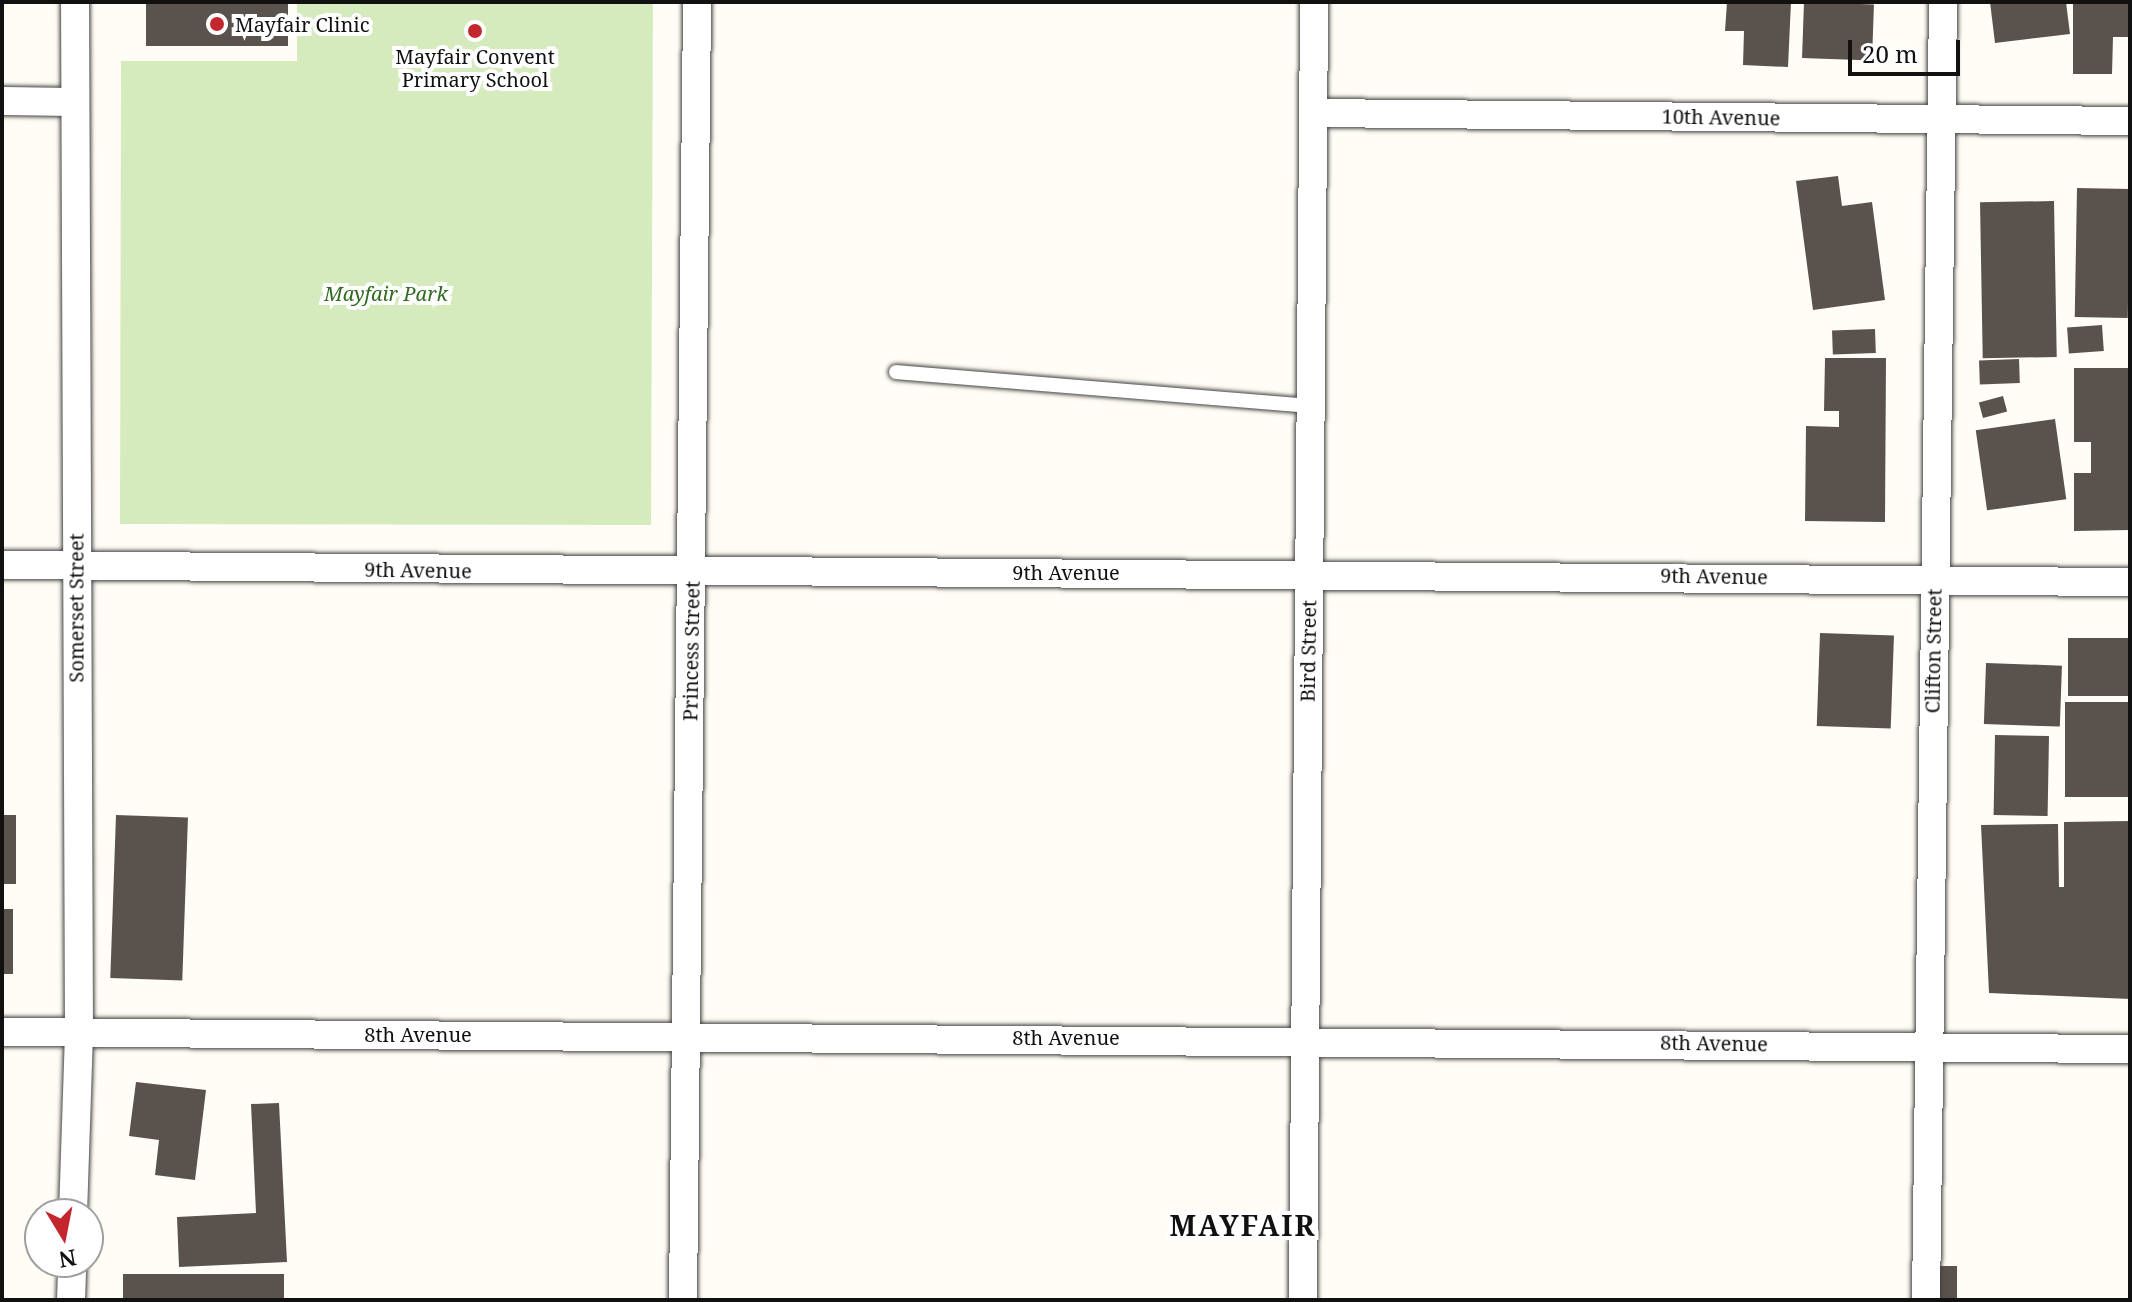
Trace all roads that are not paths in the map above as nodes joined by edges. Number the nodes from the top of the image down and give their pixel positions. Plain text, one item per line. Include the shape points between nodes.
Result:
1 (75, 2) edge
2 (697, 2) edge
3 (1314, 2) edge
4 (1943, 2) edge
5 (2, 101) edge
6 (75, 102) junction
7 (1313, 113) junction
8 (1944, 119) junction
9 (2130, 121) edge
10 (896, 372) dead end
11 (1310, 406) junction
12 (2, 565) edge
13 (76, 566) junction
14 (1309, 571) junction
15 (692, 573) junction
16 (1933, 579) junction
17 (2130, 582) edge
18 (2, 1032) edge
19 (79, 1033) junction
20 (684, 1034) junction
21 (1305, 1039) junction
22 (1929, 1045) junction
23 (2130, 1049) edge
24 (74, 1198) edge
25 (72, 1278) edge
26 (71, 1300) edge
27 (683, 1300) edge
28 (1303, 1300) edge
29 (1926, 1300) edge

1 - 6 street, Somerset Street
2 - 15 street, Princess Street
3 - 7 street, Bird Street
4 - 8 street, Clifton Street
5 - 6 street
6 - 13 street, Somerset Street
7 - 8 street, 10th Avenue
7 - 11 street, Bird Street
8 - 9 street, 10th Avenue
8 - 16 street, Clifton Street
10 - 11 lane
11 - 14 street, Bird Street
12 - 13 street, 9th Avenue
13 - 15 street, 9th Avenue
13 - 19 street, Somerset Street
14 - 15 street, 9th Avenue
14 - 16 street, 9th Avenue
14 - 21 street, Bird Street
15 - 20 street, Princess Street
16 - 17 street, 9th Avenue
16 - 22 street, Clifton Street
18 - 19 street, 8th Avenue
19 - 20 street, 8th Avenue
19 - 24 street, Somerset Street
20 - 21 street, 8th Avenue
20 - 27 street, Princess Street
21 - 22 street, 8th Avenue
21 - 28 street, Bird Street
22 - 23 street, 8th Avenue
22 - 29 street, Clifton Street
25 - 26 street

